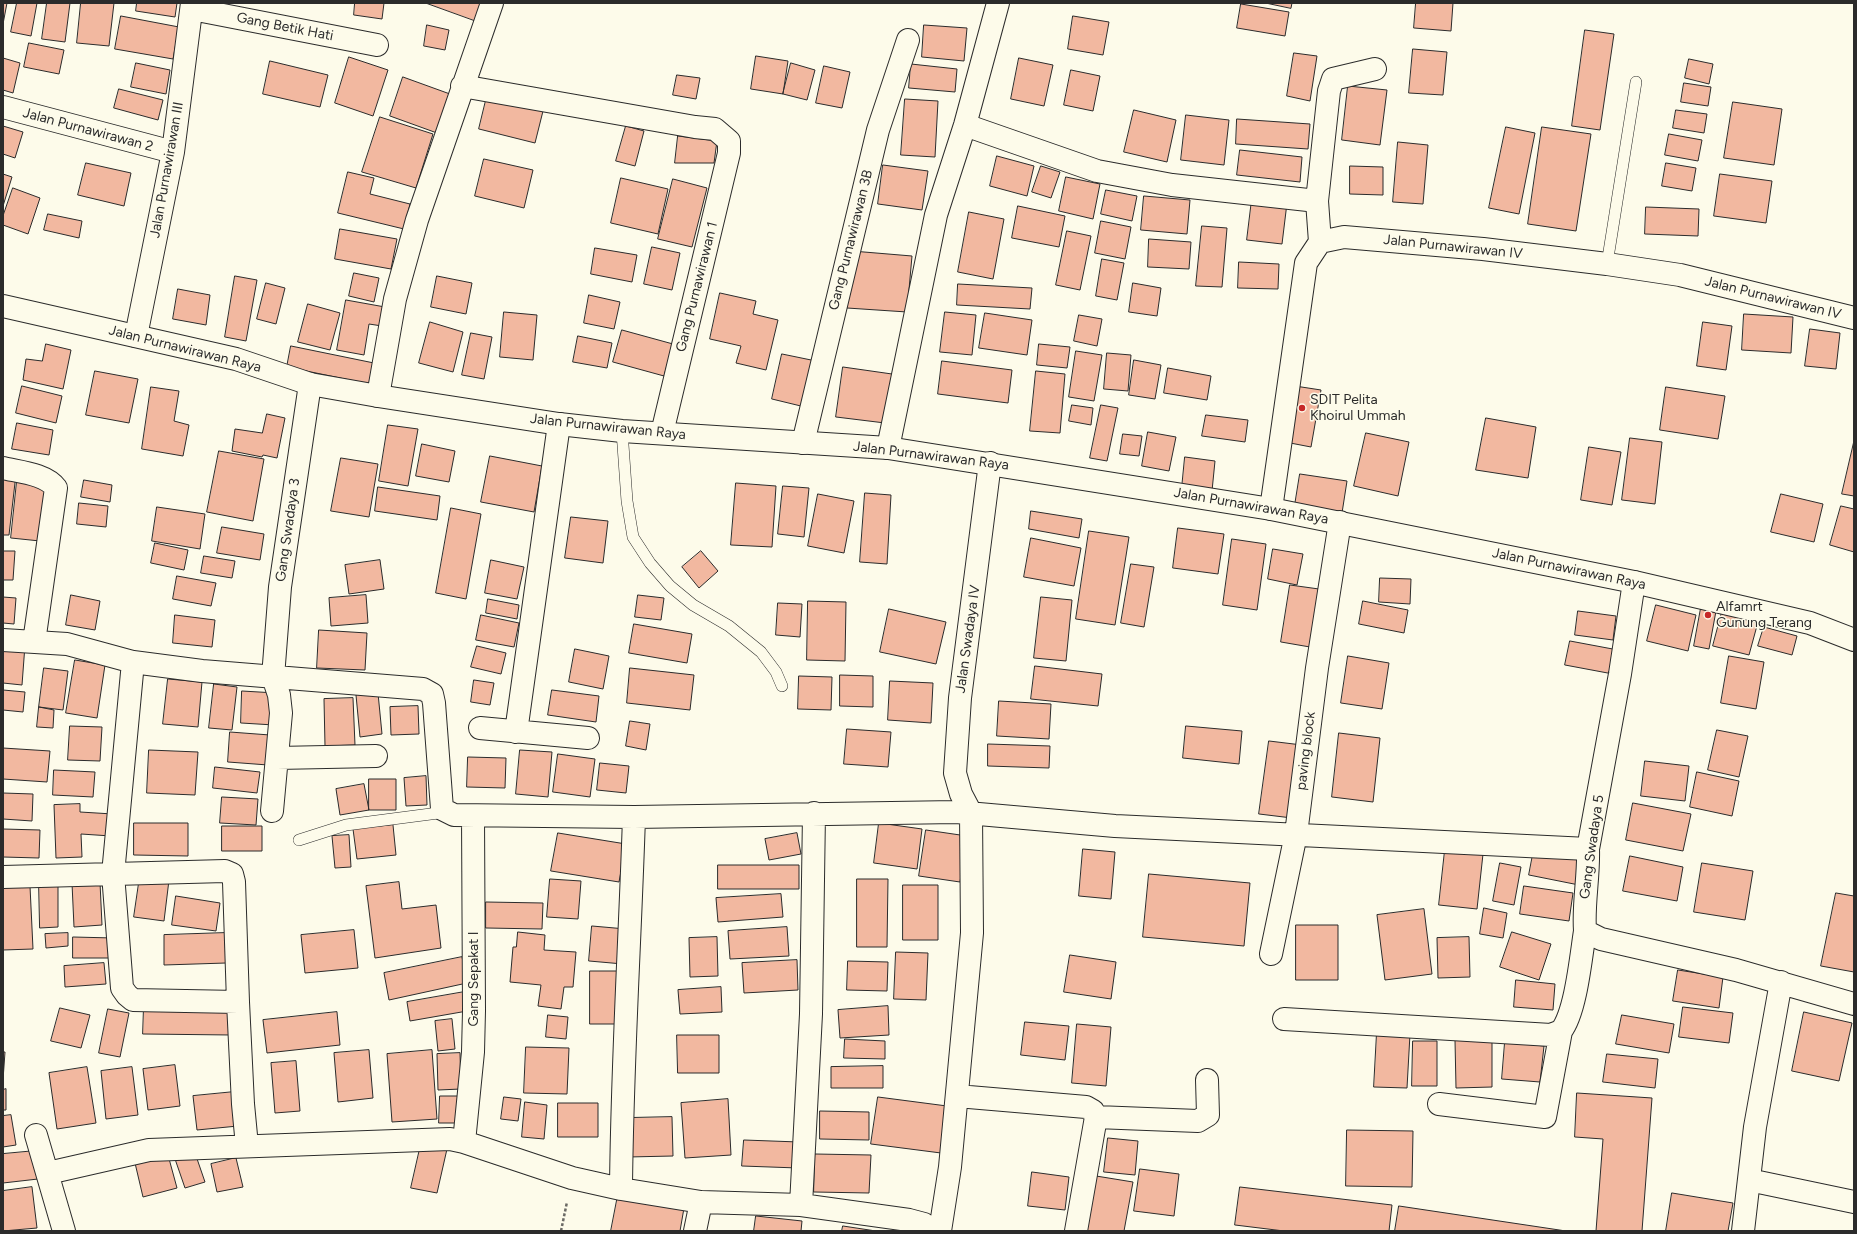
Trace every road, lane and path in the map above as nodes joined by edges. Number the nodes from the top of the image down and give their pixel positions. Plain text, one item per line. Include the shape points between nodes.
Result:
1 (492, 3) edge
2 (998, 3) edge
3 (192, 6) edge
4 (908, 40) dead end
5 (378, 46) dead end
6 (1375, 69) dead end
7 (1636, 82) dead end
8 (462, 86) junction
9 (3, 107) edge
10 (965, 125) junction
11 (173, 152) junction
12 (1317, 201) junction
13 (1320, 242) junction
14 (1607, 264) junction
15 (3, 306) edge
16 (1854, 318) edge
17 (136, 336) junction
18 (310, 384) junction
19 (378, 396) junction
20 (560, 424) junction
21 (622, 431) junction
22 (662, 433) junction
23 (803, 443) junction
24 (888, 448) junction
25 (990, 463) junction
26 (3, 468) edge
27 (1271, 509) junction
28 (1340, 522) junction
29 (1634, 582) junction
30 (3, 640) edge
31 (1854, 640) edge
32 (34, 642) junction
33 (133, 662) junction
34 (272, 677) junction
35 (782, 686) dead end
36 (480, 728) dead end
37 (516, 732) junction
38 (588, 738) dead end
39 (376, 756) dead end
40 (277, 758) junction
41 (272, 811) dead end
42 (446, 812) junction
43 (971, 813) junction
44 (814, 814) junction
45 (473, 816) junction
46 (634, 817) junction
47 (1296, 834) junction
48 (300, 840) dead end
49 (1588, 849) junction
50 (113, 874) junction
51 (3, 877) edge
52 (1584, 931) junction
53 (1271, 954) dead end
54 (1781, 982) junction
55 (238, 1002) junction
56 (1854, 1004) edge
57 (1284, 1019) dead end
58 (1561, 1031) junction
59 (1207, 1080) dead end
60 (957, 1096) junction
61 (1438, 1104) dead end
62 (1096, 1117) junction
63 (36, 1135) dead end
64 (464, 1142) junction
65 (247, 1146) junction
66 (48, 1173) junction
67 (572, 1178) junction
68 (1749, 1180) junction
69 (621, 1189) junction
70 (701, 1202) junction
71 (1854, 1202) edge
72 (802, 1205) junction
73 (64, 1231) edge
74 (561, 1231) edge
75 (695, 1231) edge
76 (935, 1231) edge
77 (940, 1231) edge
78 (1076, 1231) edge
79 (1743, 1231) edge

1 - 8 street
2 - 10 street
3 - 5 street, Gang Betik Hati
3 - 11 street, Jalan Purnawirawan III
4 - 23 street, Gang Purnawirawan 3B via 878,130
6 - 12 street via 1333,78 1329,91
7 - 14 lane
8 - 19 street via 417,220 395,299
8 - 22 street, Gang Purnawirawan 1 via 715,129 729,141 729,153
9 - 11 street, Jalan Purnawirawan 2
10 - 12 street via 1097,171 1172,185
10 - 24 street via 936,215
11 - 17 street, Jalan Purnawirawan III
12 - 13 street
13 - 14 street, Jalan Purnawirawan IV via 1344,237 1483,249
13 - 27 street via 1306,263
14 - 16 street, Jalan Purnawirawan IV via 1680,275
15 - 17 street, Jalan Purnawirawan Raya
17 - 18 street, Jalan Purnawirawan Raya via 236,358
18 - 19 street, Jalan Purnawirawan Raya
18 - 34 street, Gang Swadaya 3 via 280,588
19 - 20 street, Jalan Purnawirawan Raya
20 - 21 street, Jalan Purnawirawan Raya
20 - 37 street
21 - 22 street, Jalan Purnawirawan Raya
21 - 35 lane via 627,502 633,537 650,563 670,586 693,605 729,626 761,652 776,672
22 - 23 street, Jalan Purnawirawan Raya
23 - 24 street, Jalan Purnawirawan Raya
24 - 25 street, Jalan Purnawirawan Raya
25 - 27 street, Jalan Purnawirawan Raya
25 - 43 street, Jalan Swadaya IV via 960,698 955,772 961,794
26 - 32 street via 44,478 51,481 56,488
27 - 28 street, Jalan Purnawirawan Raya
28 - 29 street, Jalan Purnawirawan Raya
28 - 47 street, paving block via 1317,668
29 - 31 street, Jalan Purnawirawan Raya via 1810,623
29 - 49 street, Gang Swadaya 5
30 - 32 street
32 - 33 street via 67,644
33 - 34 street
33 - 50 street
34 - 40 street via 279,695 281,713
34 - 42 street via 423,689 432,694 442,809
36 - 37 street
37 - 38 street
39 - 40 street
40 - 41 street
42 - 45 street
42 - 48 lane via 346,825
43 - 44 street
43 - 47 street via 1115,826
43 - 60 street via 972,933
44 - 46 street
44 - 72 street via 811,1014
45 - 46 street
45 - 64 street, Gang Sepakat I via 473,1052
46 - 69 street via 622,1098
47 - 49 street
47 - 53 street, paving block
49 - 52 street, Gang Swadaya 5 via 1589,867 1583,910
50 - 51 street
50 - 55 street via 122,988 126,995 133,1000
50 - 55 street via 224,870 232,874
52 - 54 street via 1601,939
52 - 58 street, Gang Swadaya 5 via 1568,1022
54 - 56 street
54 - 68 street via 1755,1126
55 - 65 street
57 - 58 street via 1551,1035
58 - 61 street, Gang Swadaya 5 via 1545,1117
59 - 62 street via 1208,1115 1198,1121
60 - 62 street via 1086,1107 1093,1110
60 - 77 street via 950,1168
62 - 78 street
63 - 66 street
64 - 65 street via 450,1139
64 - 67 street
65 - 66 street via 149,1150
66 - 73 street
67 - 69 street
67 - 74 path
68 - 71 street
68 - 79 street
69 - 70 street
70 - 72 street
70 - 75 street
72 - 76 street via 909,1220 924,1224

